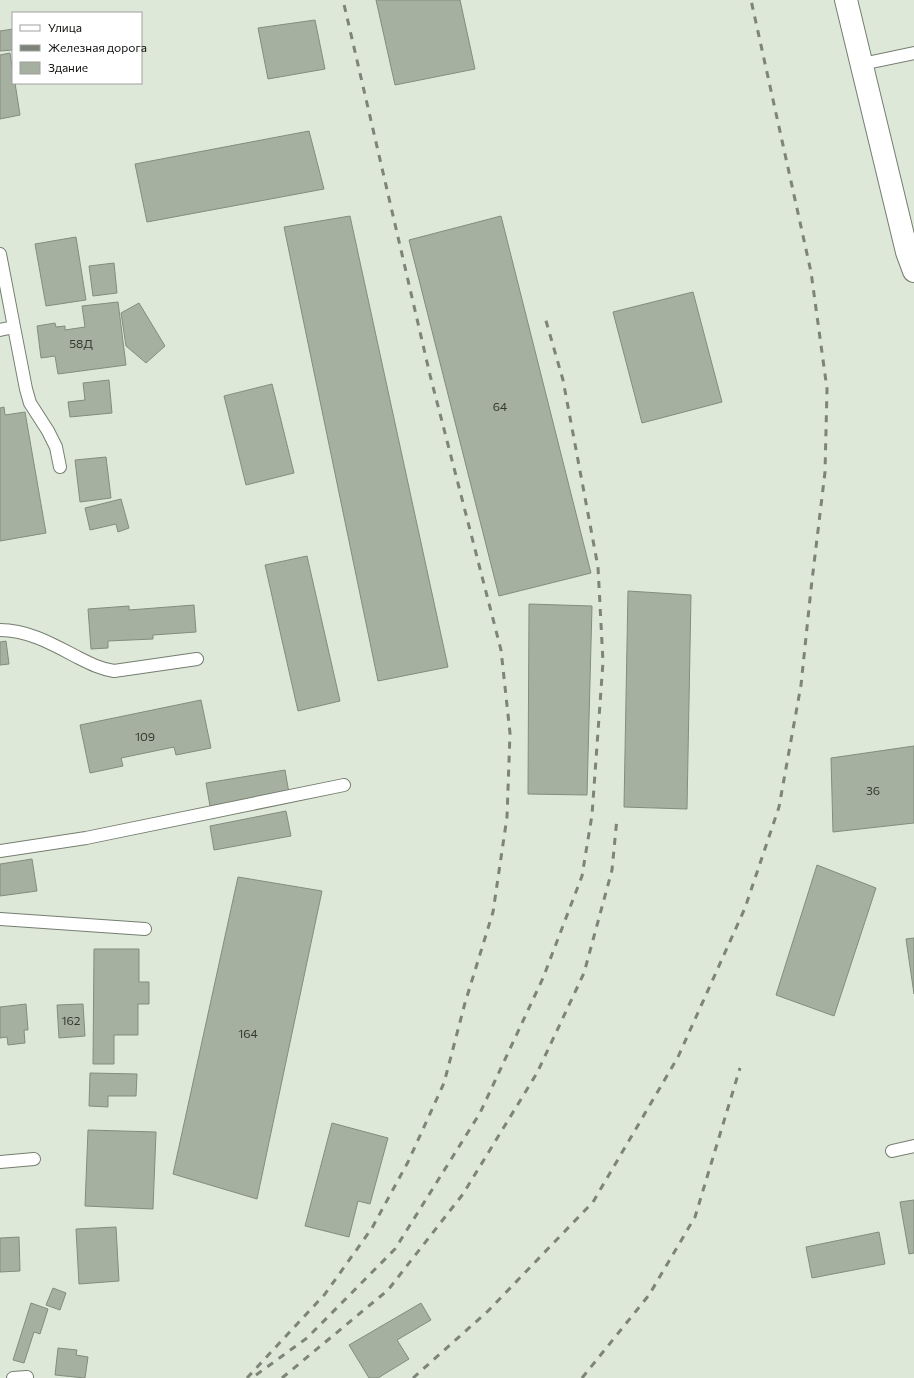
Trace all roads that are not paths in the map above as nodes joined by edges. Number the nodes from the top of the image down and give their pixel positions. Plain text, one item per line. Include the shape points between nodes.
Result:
1 (846, 0) edge
2 (914, 53) edge
3 (862, 64) junction
4 (0, 254) edge
5 (914, 271) edge
6 (14, 327) junction
7 (0, 330) edge
8 (60, 467) dead end
9 (0, 630) edge
10 (197, 659) dead end
11 (344, 785) dead end
12 (0, 851) edge
13 (0, 919) edge
14 (145, 928) dead end
15 (914, 1146) edge
16 (892, 1151) dead end
17 (34, 1159) dead end
18 (0, 1162) edge
19 (27, 1377) dead end
20 (13, 1378) edge

1 - 3 main road
2 - 3 lane
3 - 5 main road via 907,252
4 - 6 lane
6 - 7 lane
6 - 8 lane via 30,403 56,447
9 - 10 lane via 23,632 38,637 104,670 114,671
11 - 12 lane via 86,838
13 - 14 lane
15 - 16 lane
17 - 18 lane
19 - 20 lane

